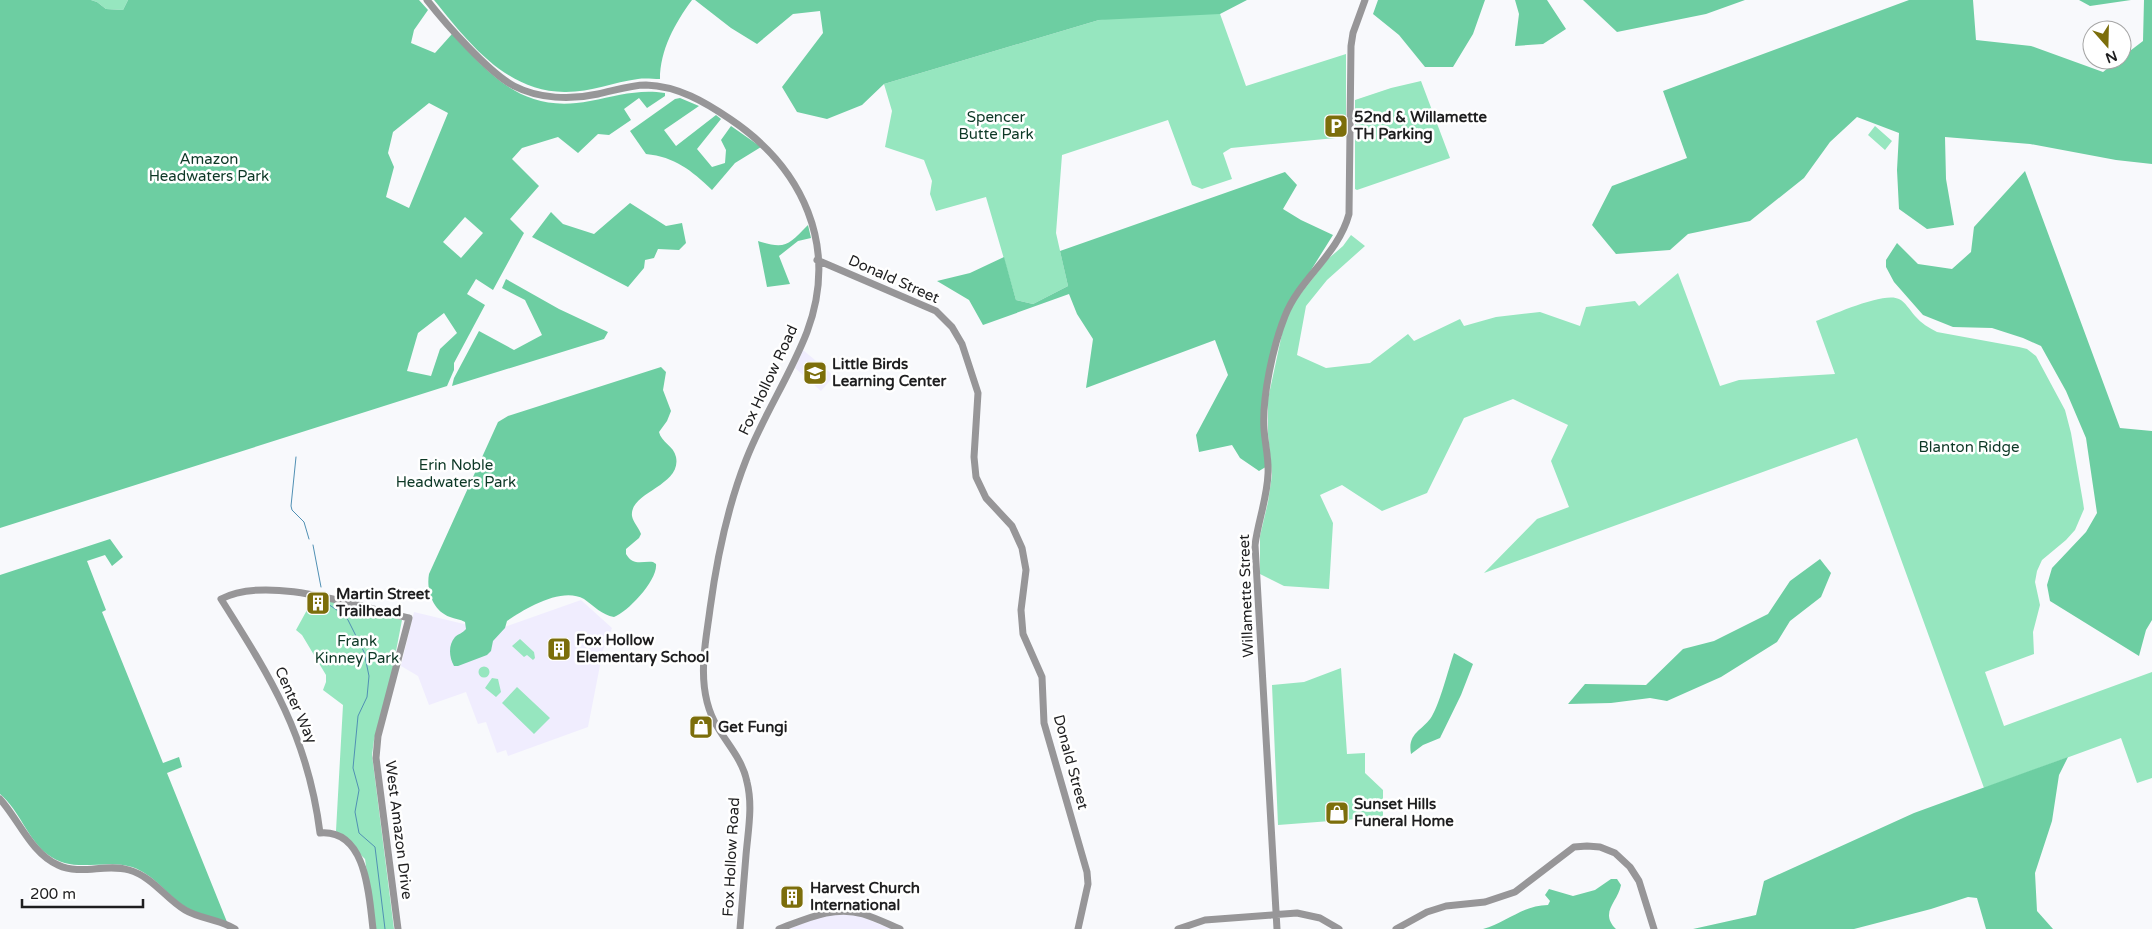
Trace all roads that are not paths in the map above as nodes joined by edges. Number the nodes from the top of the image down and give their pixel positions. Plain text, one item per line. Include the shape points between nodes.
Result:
1 (427, 0) edge
2 (1366, 0) edge
3 (817, 260) junction
4 (221, 598) joint
5 (0, 800) edge
6 (1276, 914) junction
7 (235, 929) edge
8 (373, 929) edge
9 (398, 929) edge
10 (740, 929) edge
11 (779, 929) edge
12 (900, 929) edge
13 (1078, 929) edge
14 (1178, 929) edge
15 (1277, 929) edge
16 (1339, 929) edge
17 (1396, 929) edge
18 (1654, 929) edge

1 - 3 street, Fox Hollow Road via 500,78 516,87 552,97 573,98 638,86 660,86 701,100 733,121 765,146 792,178 811,222
2 - 6 street, Willamette Street via 1351,46 1351,200 1347,221 1336,245 1300,288 1288,308 1264,398 1268,473 1256,546
3 - 10 street, Fox Hollow Road via 814,304 806,334 757,434 731,503 719,549 704,654 703,680 708,704 744,772 750,798
3 - 13 street, Donald Street via 936,311 952,327 962,344 978,394 976,477 986,498 1012,526 1022,548 1026,570 1021,610 1023,634 1042,677 1044,723 1087,872 1088,884
4 - 8 street, Center Way via 270,677 288,713 307,767 320,833 340,837 360,860 365,871
4 - 9 street, West Amazon Drive via 239,592 298,591 409,618 378,736 376,758
5 - 7 street via 41,853 57,865 74,870 131,870 148,878 192,914
6 - 14 street via 1205,920
6 - 15 street, Willamette Street
6 - 16 street via 1309,915
11 - 12 street via 825,913 842,911 862,914
17 - 18 street via 1427,912 1484,902 1515,892 1574,847 1587,846 1600,847 1630,867 1639,881

